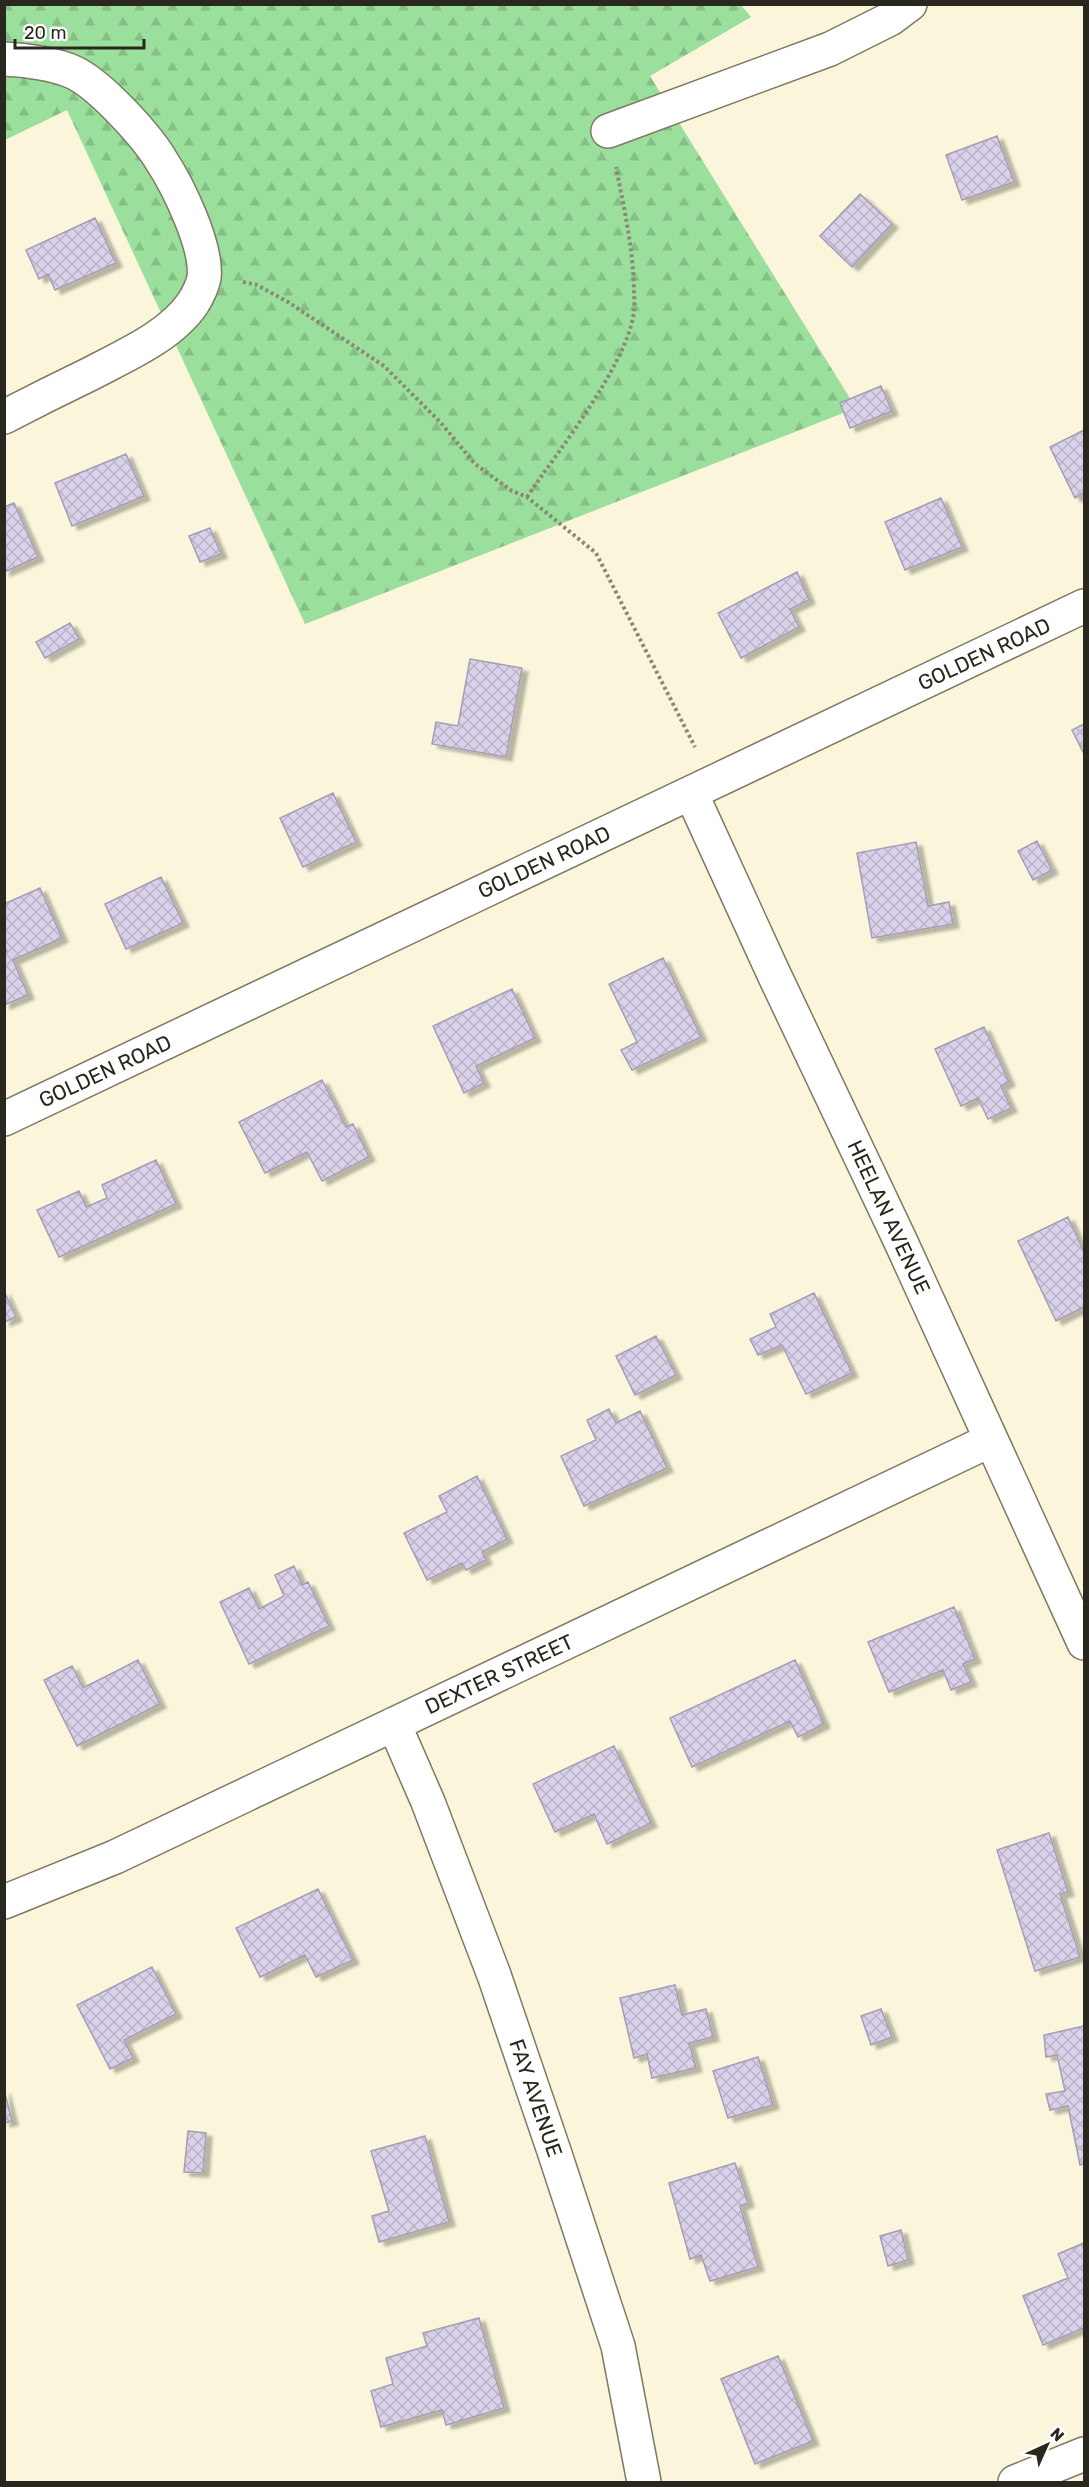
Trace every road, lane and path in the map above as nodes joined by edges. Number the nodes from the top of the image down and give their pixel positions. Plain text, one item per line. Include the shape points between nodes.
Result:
1 (910, 4) edge
2 (4, 59) edge
3 (608, 131) joint
4 (204, 274) junction
5 (4, 417) edge
6 (526, 497) junction
7 (1084, 606) edge
8 (702, 787) junction
9 (4, 1119) edge
10 (992, 1440) junction
11 (1084, 1642) edge
12 (394, 1724) junction
13 (4, 1902) edge
14 (1084, 2454) edge
15 (644, 2482) edge
16 (1015, 2482) edge

1 - 3 street via 890,19 830,49
2 - 4 street via 75,73 132,122 161,159 181,199 197,234
3 - 6 path via 627,221 634,312 625,345 602,387
4 - 5 street via 192,305 162,333 141,348
4 - 6 path via 257,285 384,366 476,464
6 - 8 path via 596,553
7 - 8 street, GOLDEN ROAD
8 - 9 street, GOLDEN ROAD
8 - 10 street, HEELAN AVENUE
10 - 11 street, HEELAN AVENUE
10 - 12 street, DEXTER STREET
12 - 13 street, DEXTER STREET via 115,1857
12 - 15 street, FAY AVENUE via 494,1975 558,2162 618,2346
14 - 16 street

